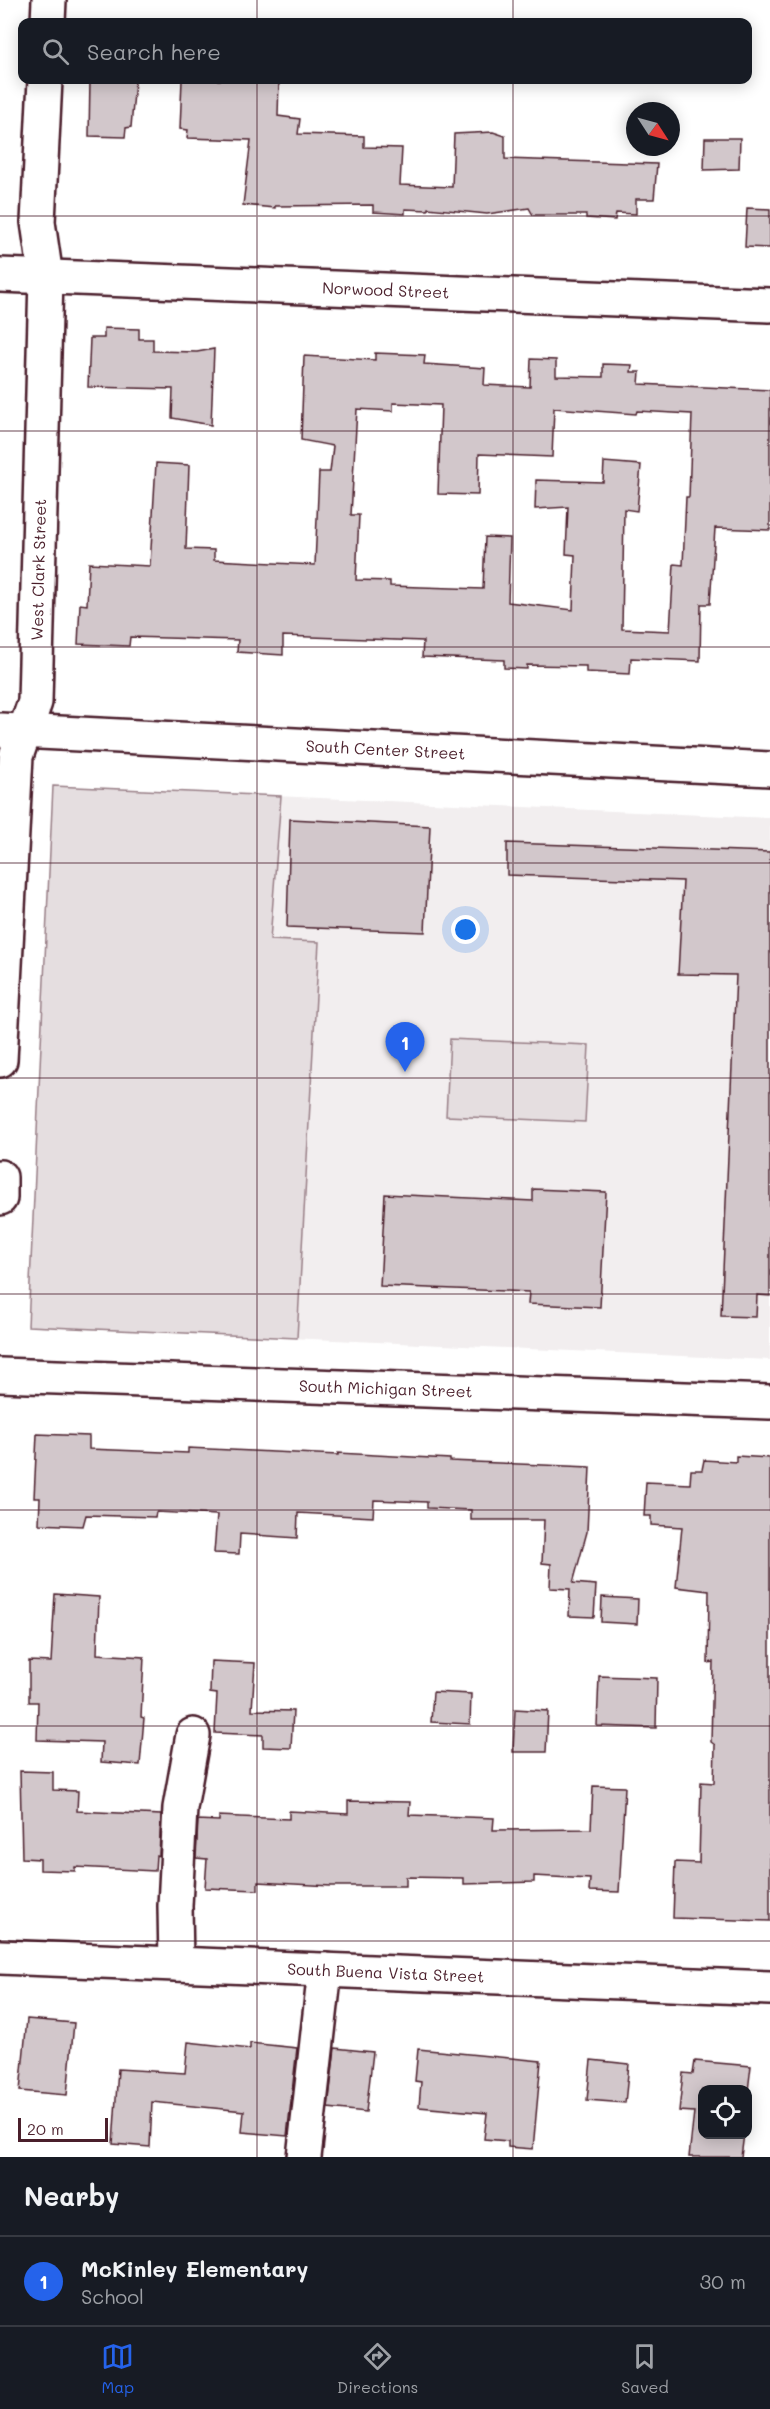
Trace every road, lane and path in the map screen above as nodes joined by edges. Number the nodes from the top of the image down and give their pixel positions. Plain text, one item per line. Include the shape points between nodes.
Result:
1 (49, 0) edge
2 (48, 18) edge
3 (45, 84) edge
4 (0, 275) edge
5 (46, 277) junction
6 (770, 305) edge
7 (13, 730) edge
8 (770, 769) edge
9 (0, 1060) edge
10 (0, 1177) edge
11 (0, 1192) edge
12 (0, 1198) edge
13 (0, 1375) edge
14 (770, 1402) edge
15 (193, 1735) dead end
16 (0, 1957) edge
17 (176, 1964) junction
18 (325, 1970) junction
19 (770, 1988) edge
20 (304, 2157) edge

1 - 2 street
3 - 5 street, West Clark Street via 38,222
4 - 5 street, Norwood Street
5 - 6 street, Norwood Street
5 - 7 street, West Clark Street via 35,702
7 - 8 street, South Center Street
7 - 9 street, West Clark Street via 16,756
10 - 11 street
11 - 12 street
13 - 14 street, South Michigan Street
15 - 17 street via 180,1808
16 - 17 street, South Buena Vista Street
17 - 18 street, South Buena Vista Street
18 - 19 street, South Buena Vista Street
18 - 20 street

